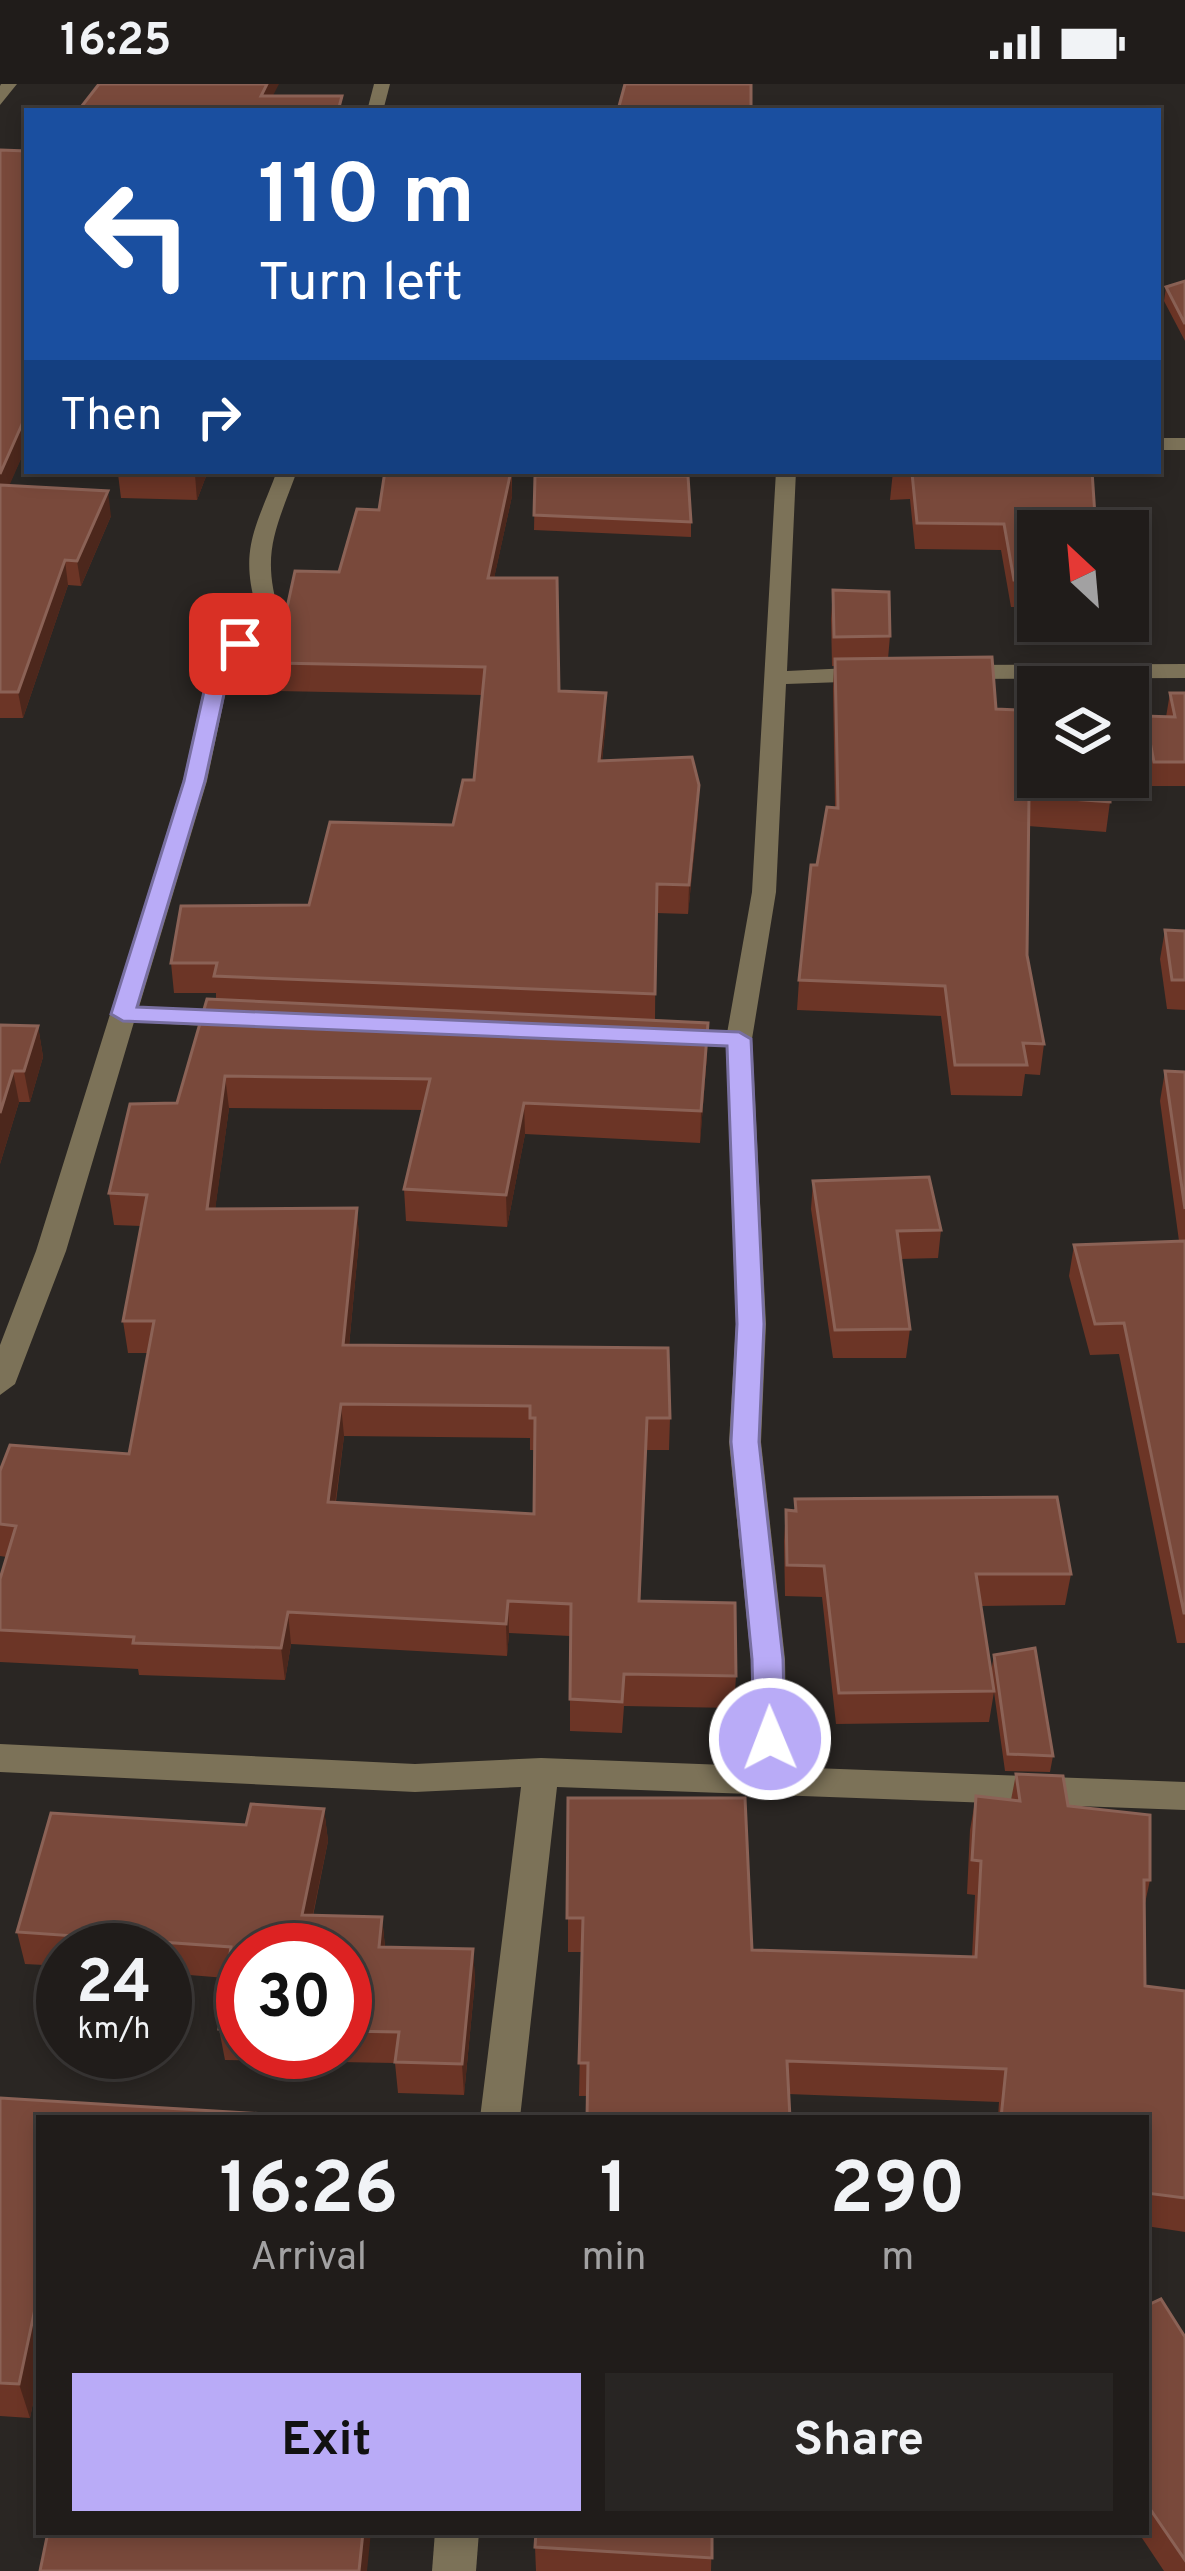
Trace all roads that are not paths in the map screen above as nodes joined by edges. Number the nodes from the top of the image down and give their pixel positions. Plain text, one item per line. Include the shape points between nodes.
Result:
1 (9, 84) edge
2 (0, 100) edge
3 (285, 474) edge
4 (786, 474) edge
5 (1185, 671) edge
6 (776, 677) junction
7 (123, 1014) junction
8 (266, 1022) edge
9 (0, 1384) edge
10 (0, 1758) edge
11 (541, 1772) junction
12 (770, 1779) junction
13 (1185, 1796) edge
14 (500, 2115) edge
15 (457, 2535) edge
16 (454, 2571) edge

1 - 2 street
3 - 7 street via 257,548 270,618 221,660 195,781
4 - 6 street
5 - 6 street
6 - 12 street via 764,892 727,1039 751,1324 745,1442 768,1659
7 - 8 street
7 - 9 street via 52,1252
10 - 11 street via 415,1778
11 - 12 street
11 - 14 street
12 - 13 street
15 - 16 street

